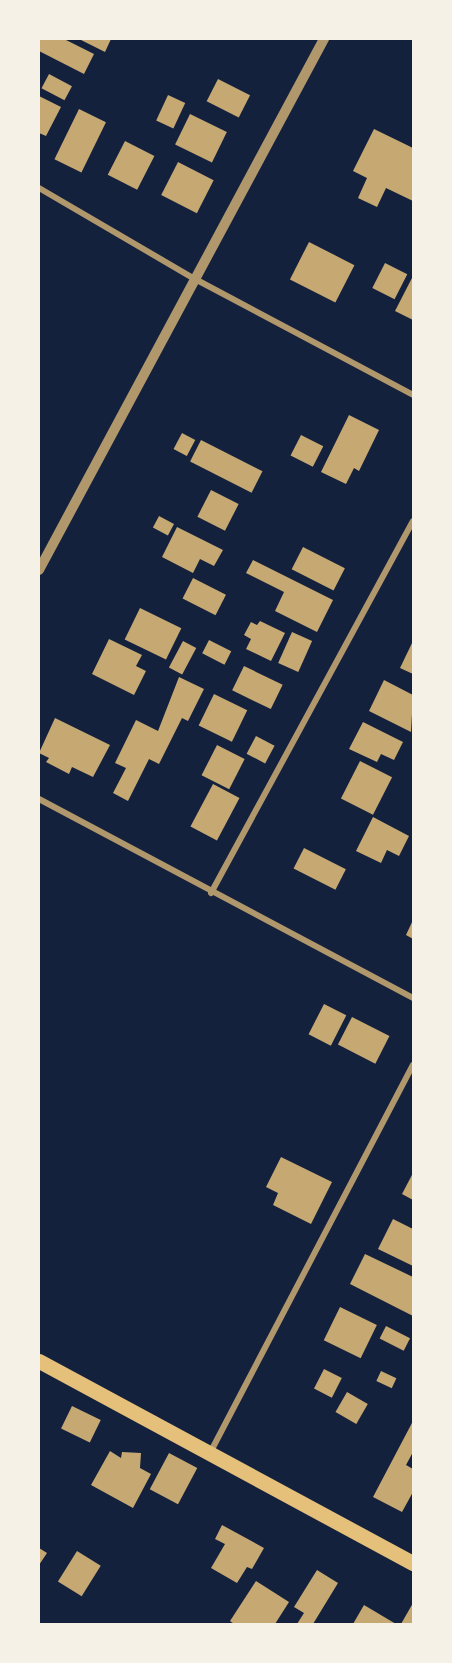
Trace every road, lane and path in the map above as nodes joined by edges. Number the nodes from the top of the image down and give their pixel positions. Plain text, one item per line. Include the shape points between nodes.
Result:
1 (324, 39) edge
2 (39, 188) edge
3 (195, 279) junction
4 (413, 395) edge
5 (413, 521) edge
6 (39, 570) edge
7 (39, 798) edge
8 (211, 893) junction
9 (413, 998) edge
10 (413, 1065) edge
11 (39, 1360) edge
12 (210, 1454) junction
13 (413, 1563) edge

1 - 3 street
2 - 3 street
3 - 4 street
3 - 6 street
5 - 8 street
7 - 8 street
8 - 9 street
10 - 12 street
11 - 12 main road
12 - 13 main road

